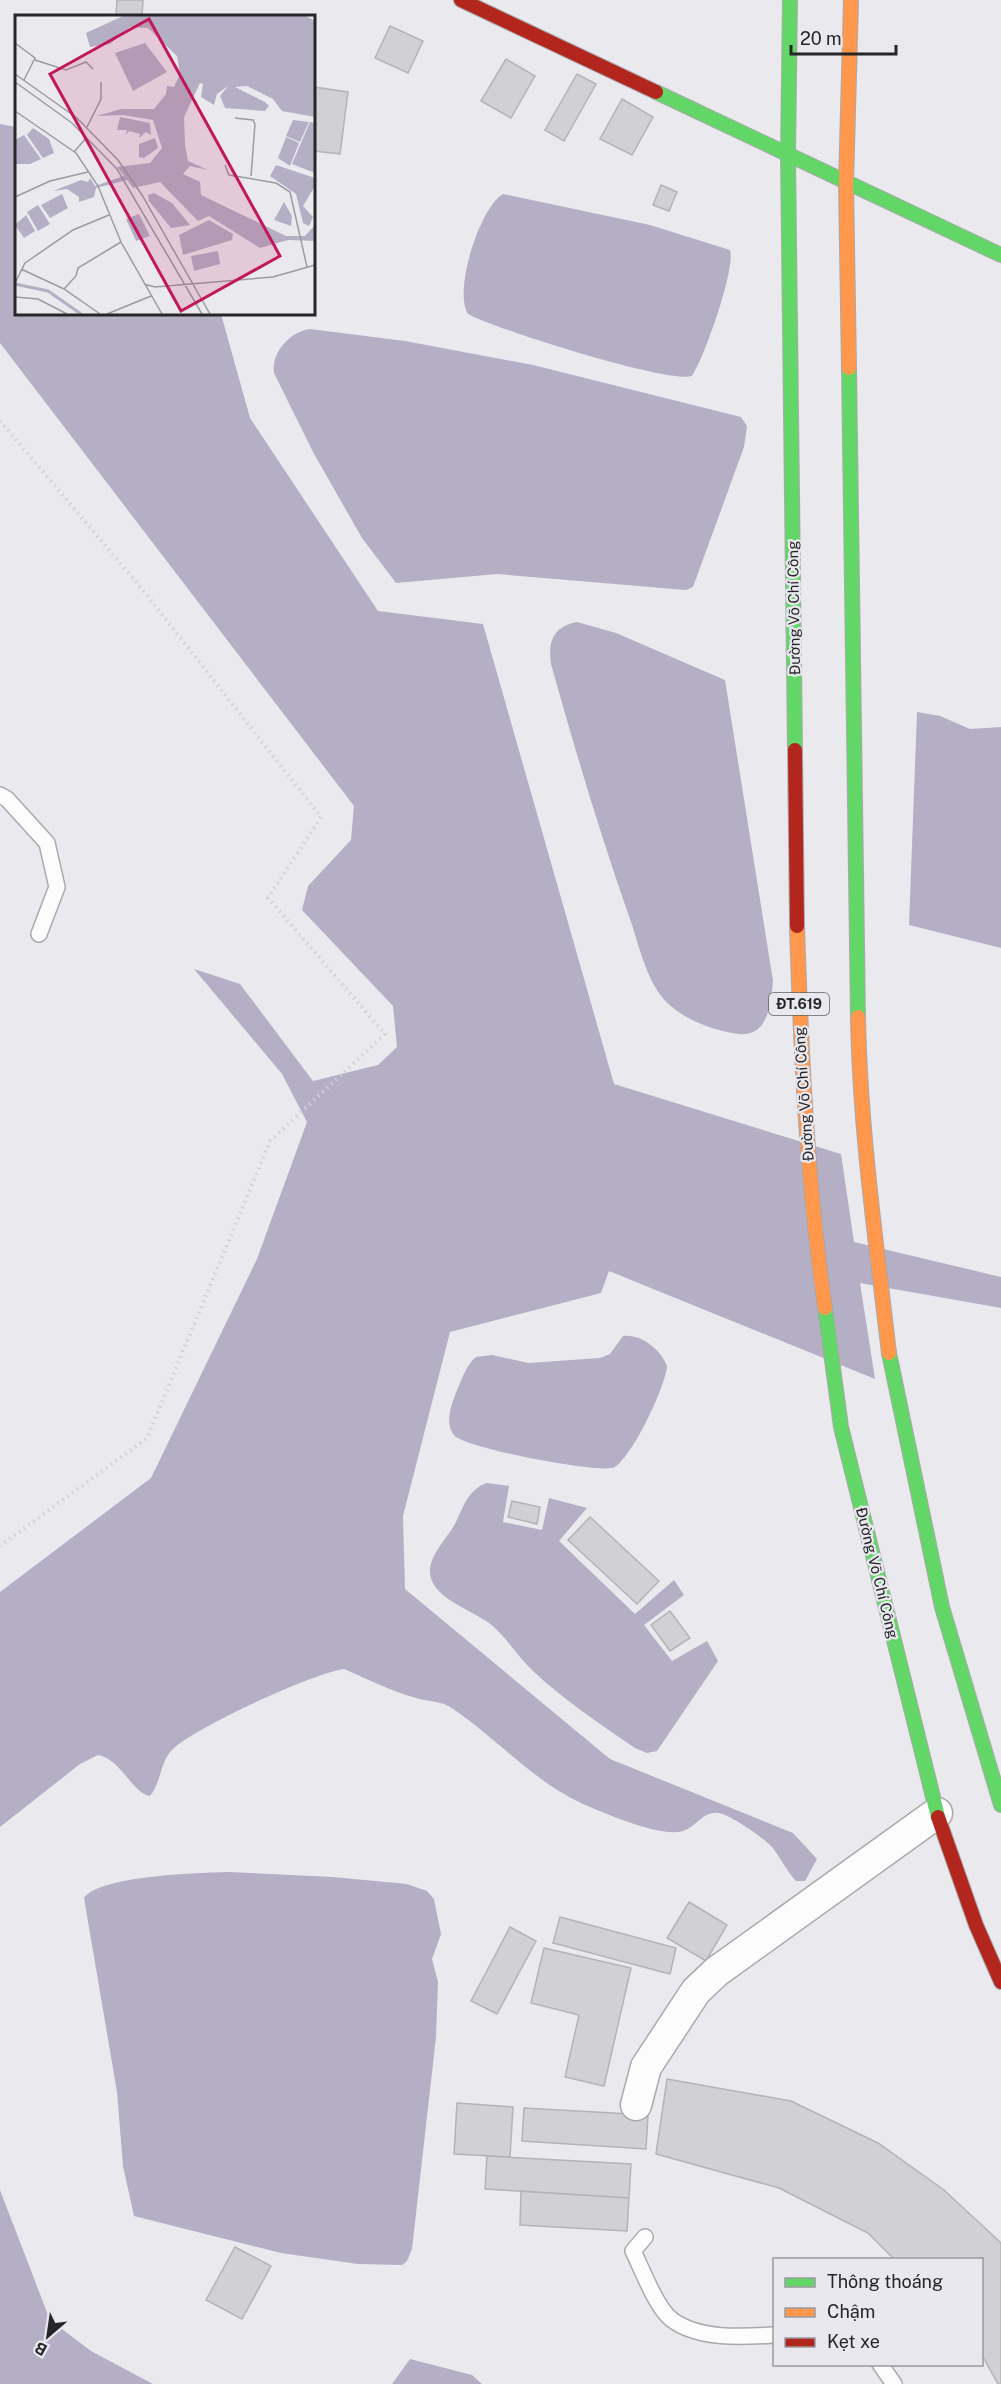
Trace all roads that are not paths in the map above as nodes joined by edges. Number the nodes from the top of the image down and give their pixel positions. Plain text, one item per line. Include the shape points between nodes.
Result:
1 (461, 0) edge
2 (790, 0) edge
3 (850, 0) edge
4 (788, 156) junction
5 (846, 184) junction
6 (1001, 255) edge
7 (0, 795) edge
8 (39, 934) dead end
9 (990, 1733) edge
10 (1001, 1805) edge
11 (937, 1813) junction
12 (1001, 1982) edge
13 (636, 2105) dead end
14 (645, 2237) dead end
15 (773, 2335) edge
16 (881, 2366) edge
17 (894, 2384) edge

1 - 4 main road
2 - 4 main road, Đường Võ Chí Công / ĐT.619
3 - 5 main road
4 - 5 main road
4 - 11 main road, Đường Võ Chí Công / ĐT.619 via 796,923 801,1060 815,1237 841,1427
5 - 6 main road
5 - 9 main road via 859,1050 871,1199 891,1365 942,1607
7 - 8 lane via 47,843 57,886
9 - 10 main road
11 - 12 main road, Đường Võ Chí Công / ĐT.619 via 976,1926
11 - 13 street via 803,1906 703,1985 646,2067
14 - 15 lane via 633,2251 671,2319 703,2333
16 - 17 lane

